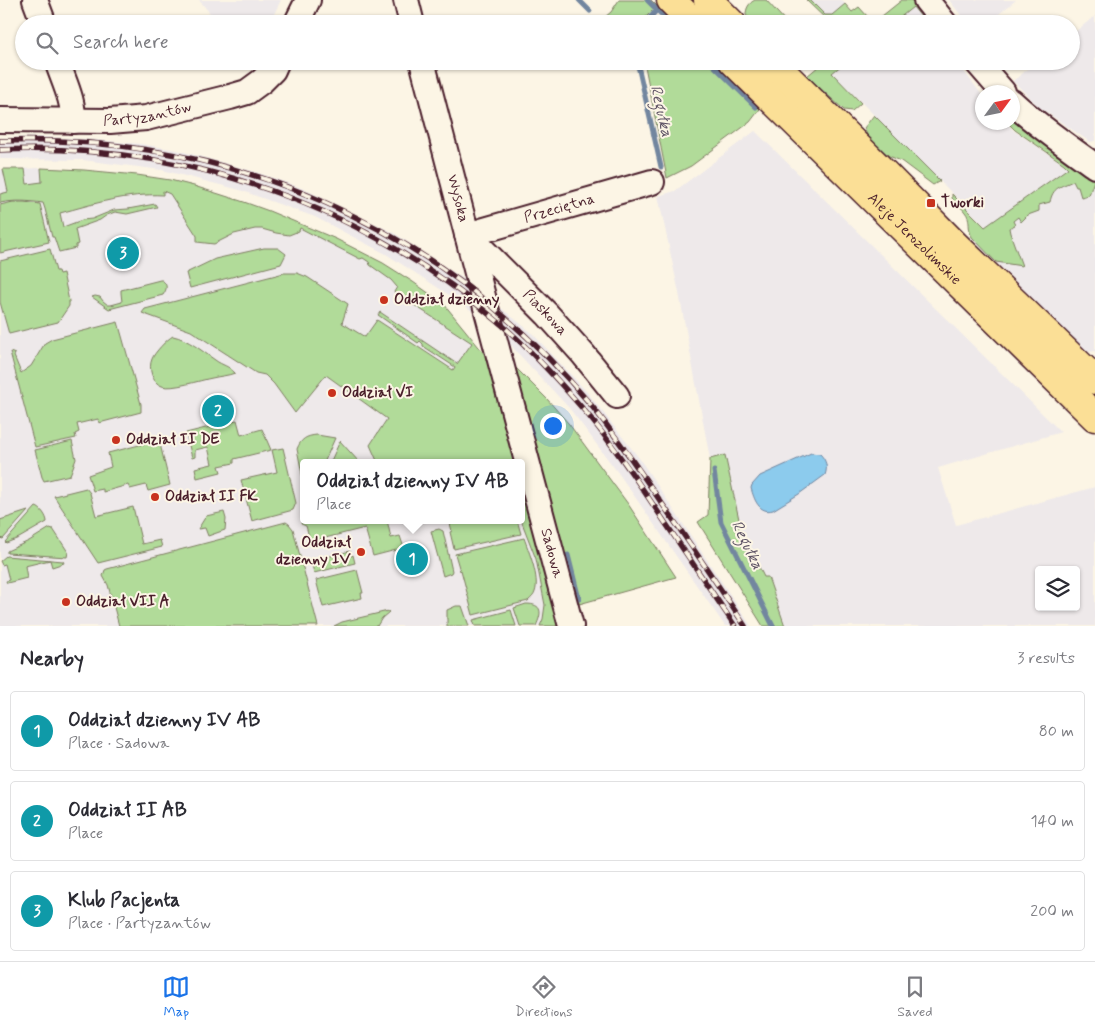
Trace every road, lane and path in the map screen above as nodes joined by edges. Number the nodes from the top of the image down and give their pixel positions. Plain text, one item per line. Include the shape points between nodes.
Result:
1 (35, 0) edge
2 (308, 0) edge
3 (406, 0) edge
4 (671, 0) edge
5 (708, 0) edge
6 (926, 0) edge
7 (41, 15) edge
8 (300, 15) edge
9 (410, 15) edge
10 (686, 15) edge
11 (723, 15) edge
12 (938, 15) edge
13 (60, 70) edge
14 (273, 70) edge
15 (424, 70) edge
16 (742, 70) edge
17 (779, 70) edge
18 (984, 70) edge
19 (997, 85) edge
20 (1020, 109) edge
21 (0, 120) edge
22 (73, 120) junction
23 (1095, 166) edge
24 (652, 182) dead end
25 (467, 235) junction
26 (494, 336) joint
27 (1095, 380) edge
28 (616, 396) dead end
29 (1095, 417) edge
30 (571, 626) edge

1 - 7 street
2 - 8 street
3 - 9 street
4 - 10 main road
5 - 11 main road
6 - 12 street
13 - 22 street via 72,104
14 - 22 street, Partyzantów via 247,92 146,118
15 - 25 street, Wysoka
16 - 29 main road, Aleje Jerozolimskie
17 - 27 main road, Aleje Jerozolimskie
18 - 19 street
20 - 23 street
21 - 22 street, Partyzantów
24 - 25 street, Przeciętna
25 - 26 street, Wysoka
25 - 28 street, Piaskowa via 547,314
26 - 30 street, Sadowa

